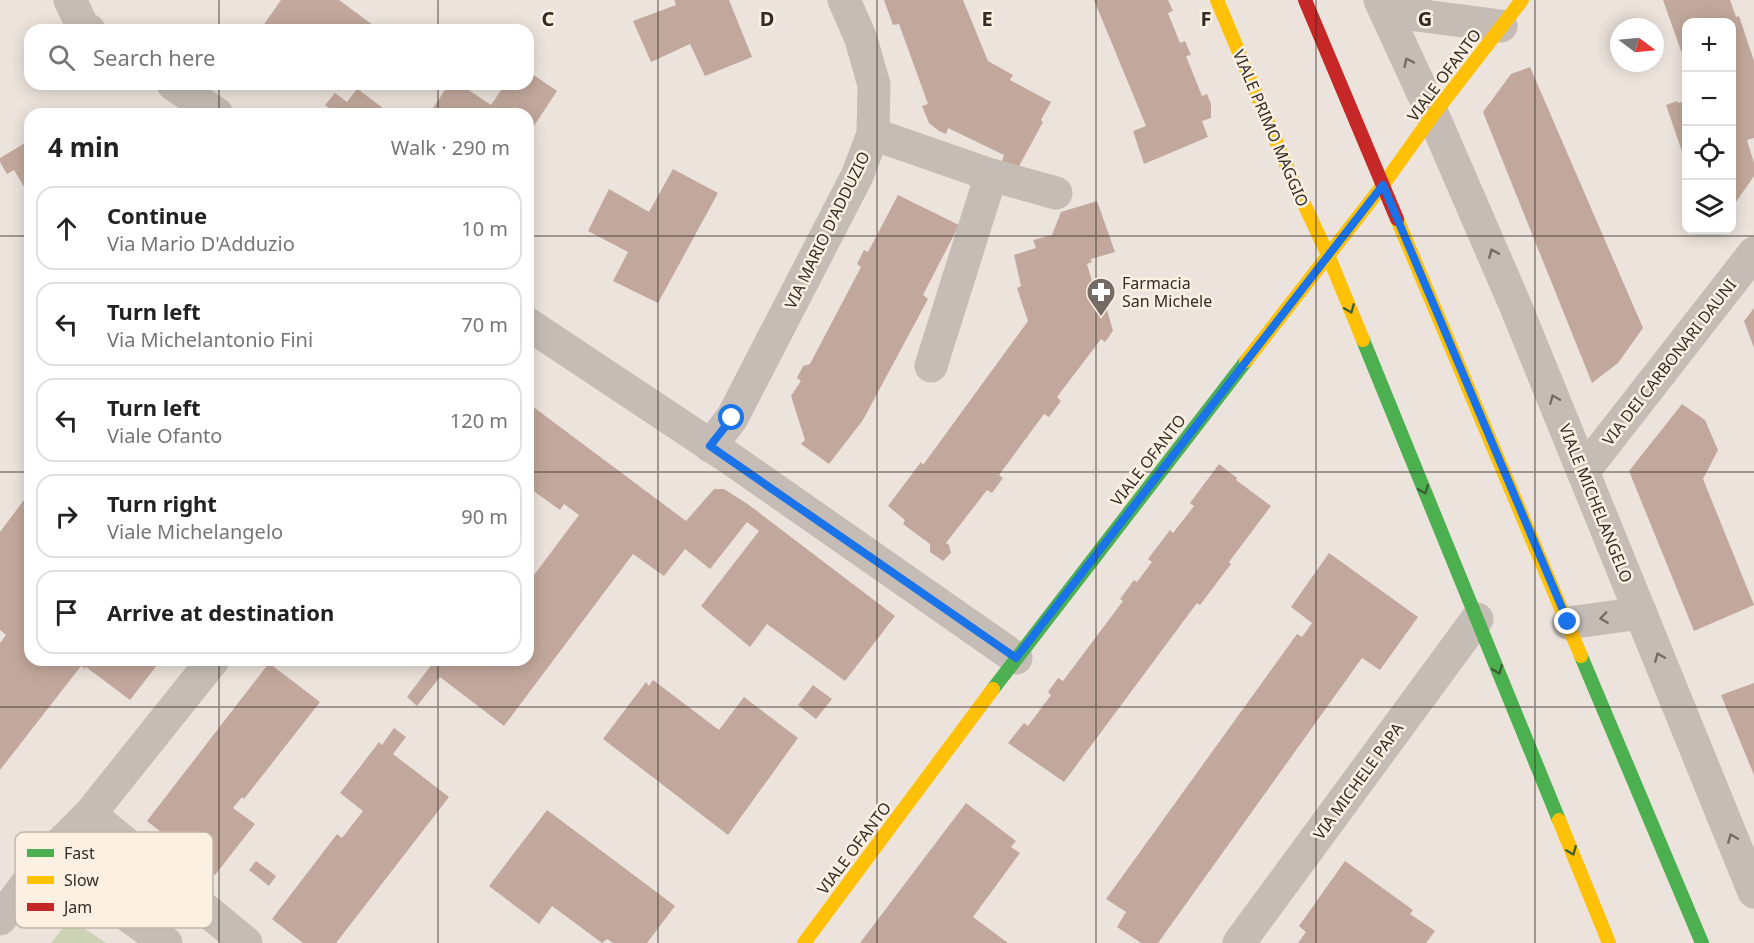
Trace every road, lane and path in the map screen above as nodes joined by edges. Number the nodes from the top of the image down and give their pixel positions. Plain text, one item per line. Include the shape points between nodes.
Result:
1 (70, 0) edge
2 (844, 0) edge
3 (1216, 0) edge
4 (1305, 0) edge
5 (1522, 0) edge
6 (1382, 5) edge
7 (82, 24) edge
8 (1501, 26) junction
9 (182, 90) edge
10 (208, 108) edge
11 (1433, 115) junction
12 (873, 134) junction
13 (991, 175) junction
14 (1383, 185) junction
15 (1056, 193) dead end
16 (1754, 253) edge
17 (1328, 255) junction
18 (534, 328) edge
19 (931, 366) dead end
20 (710, 446) junction
21 (1583, 472) junction
22 (1641, 612) junction
23 (1477, 619) junction
24 (1568, 622) junction
25 (1016, 658) junction
26 (208, 666) edge
27 (90, 814) junction
28 (72, 832) edge
29 (112, 832) edge
30 (1754, 892) edge
31 (15, 899) edge
32 (213, 916) edge
33 (0, 919) edge
34 (145, 928) edge
35 (166, 943) edge
36 (246, 943) edge
37 (804, 943) edge
38 (1239, 943) edge
39 (1609, 943) edge
40 (1702, 943) edge

1 - 7 street
2 - 12 street, VIA MARIO D'ADDUZIO via 861,39 874,85
3 - 17 street, VIALE PRIMO MAGGIO
4 - 14 street
5 - 8 street, VIALE OFANTO
6 - 8 street
11 -> 6 street
8 - 11 street, VIALE OFANTO
9 - 10 street
11 - 14 street, VIALE OFANTO
21 -> 11 street, VIALE MICHELANGELO
12 - 13 street
12 - 20 street, VIA MARIO D'ADDUZIO via 857,176 732,418
13 - 15 street
13 - 19 street
14 - 17 street, VIALE OFANTO
14 - 24 street
16 - 21 street, VIA DEI CARBONARI DAUNI
17 -> 23 street
17 - 25 street, VIALE OFANTO
18 - 20 street
20 - 25 street
21 - 22 street, VIALE MICHELANGELO
22 -> 24 street
30 -> 22 street, VIALE MICHELANGELO
23 - 38 street, VIA MICHELE PAPA
23 -> 39 street
24 - 40 street
25 - 37 street, VIALE OFANTO
26 - 27 street
27 - 28 street
27 - 29 street
31 - 33 street
32 - 36 street
34 - 35 street

